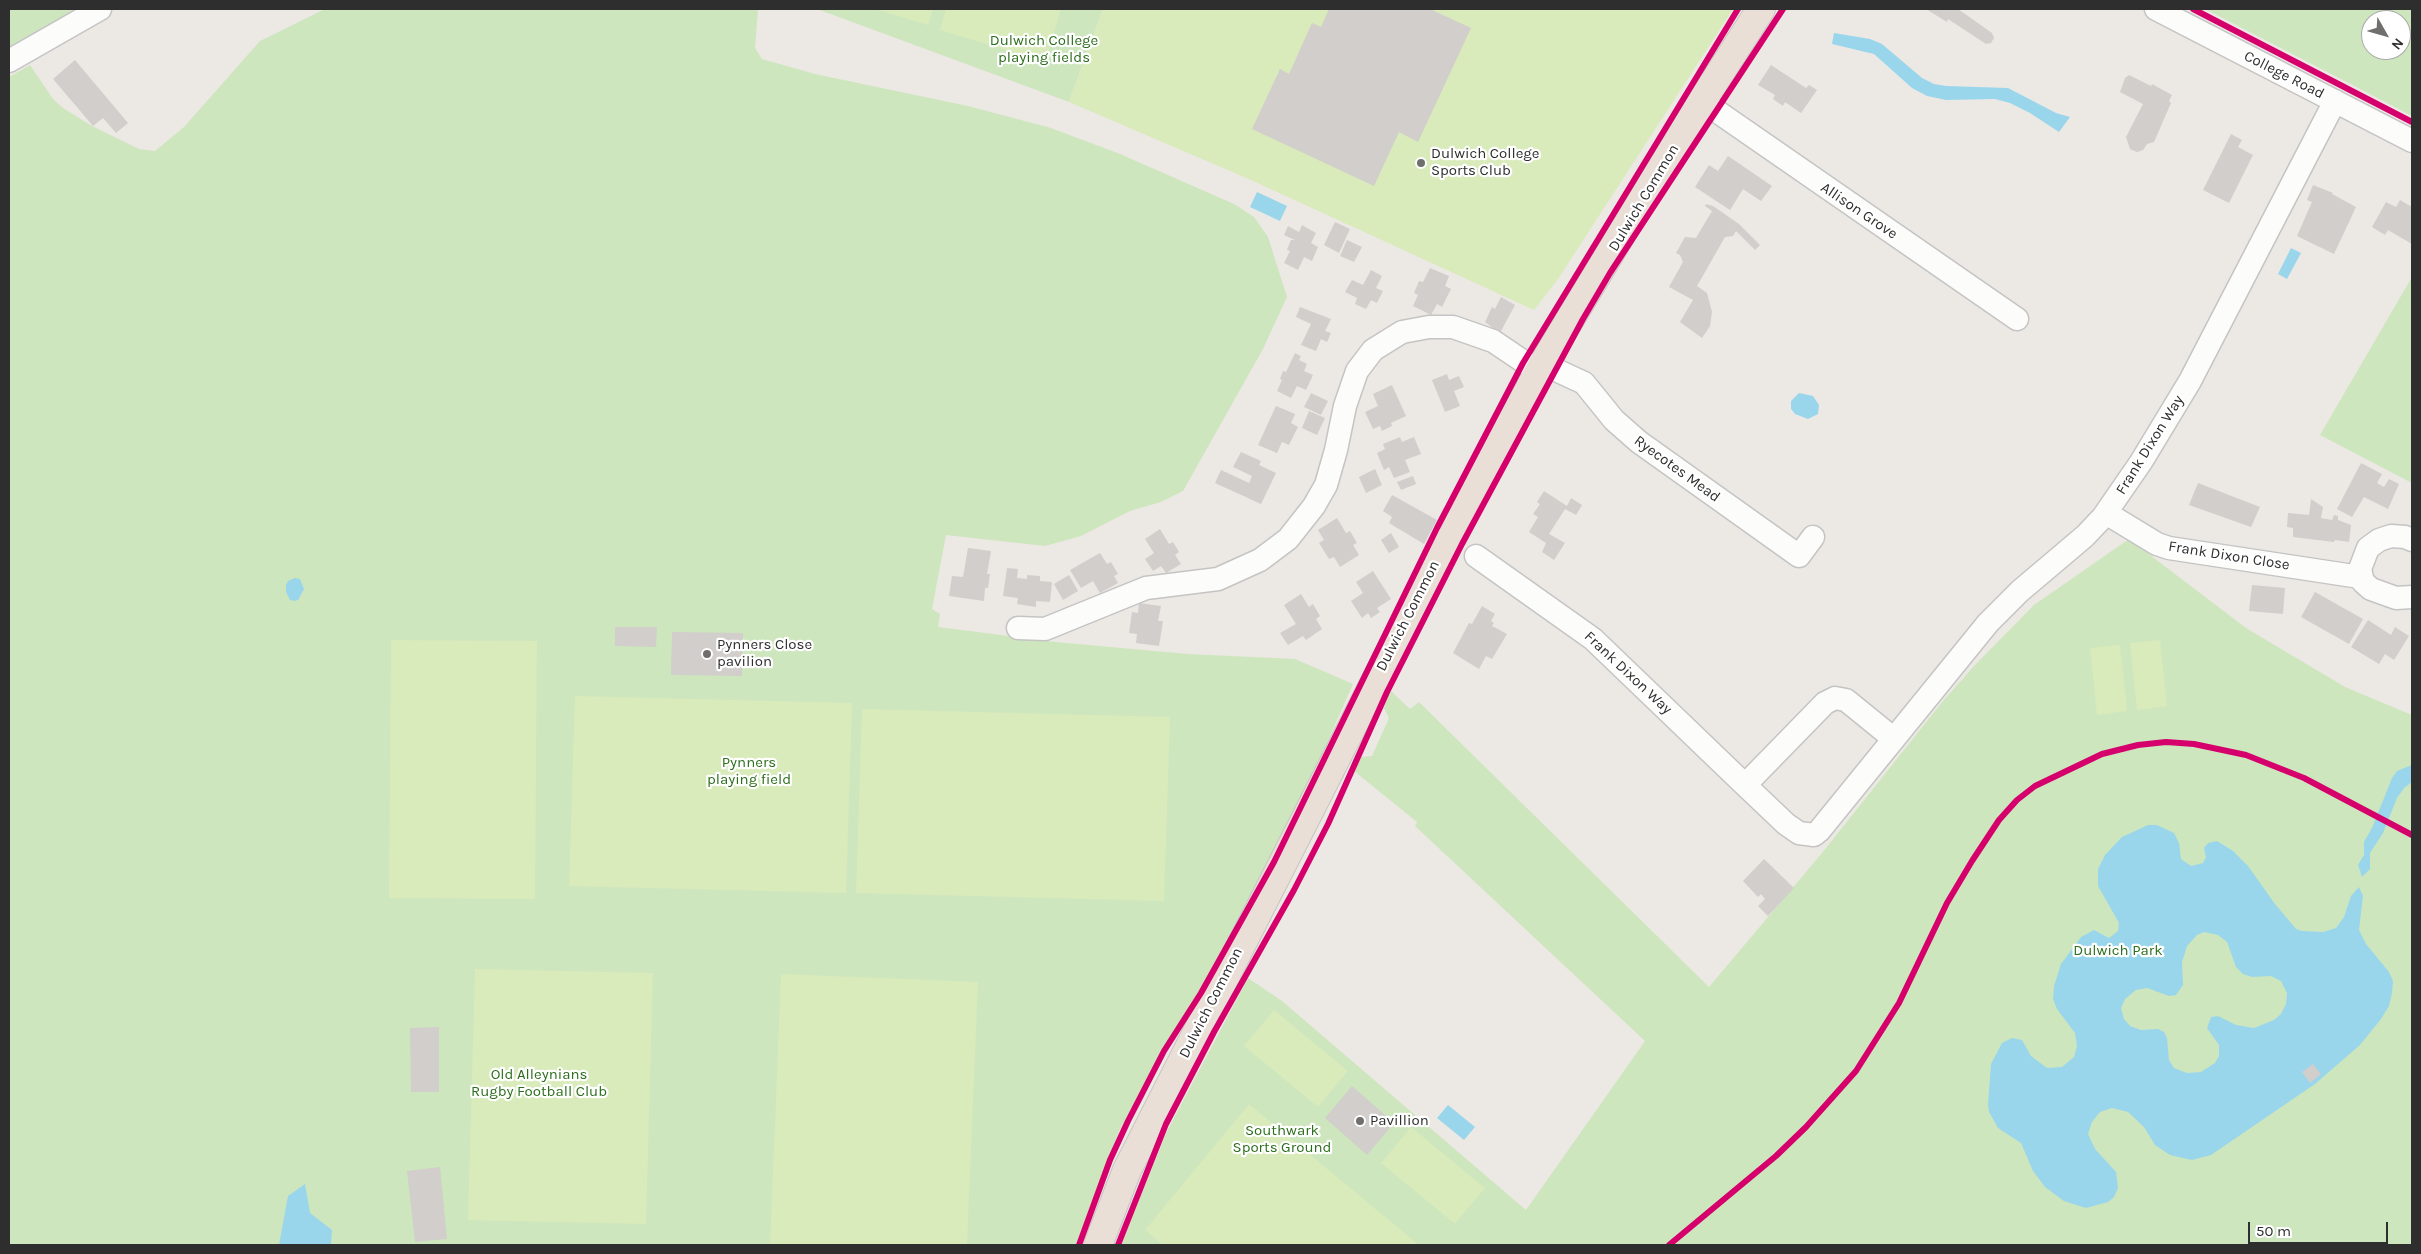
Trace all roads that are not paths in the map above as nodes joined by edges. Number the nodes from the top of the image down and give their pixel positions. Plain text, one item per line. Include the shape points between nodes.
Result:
1 (100, 9) edge
2 (1761, 9) edge
3 (2156, 9) edge
4 (9, 61) edge
5 (2335, 101) junction
6 (1702, 102) junction
7 (2412, 141) edge
8 (2017, 319) dead end
9 (1541, 368) junction
10 (2106, 513) junction
11 (1813, 537) dead end
12 (2412, 540) edge
13 (1476, 556) dead end
14 (2360, 577) junction
15 (2412, 597) edge
16 (1018, 628) dead end
17 (1894, 739) junction
18 (1745, 785) junction
19 (1098, 1245) edge

1 - 4 street
2 - 6 highway, Dulwich Common
3 - 5 street, College Road
5 - 7 street, College Road
5 - 10 street, Frank Dixon Way via 2190,381
6 - 8 street, Allison Grove
6 - 9 highway, Dulwich Common
9 - 11 street, Ryecotes Mead via 1584,383 1614,420 1639,442 1799,556
9 - 16 street via 1493,341 1453,327 1429,326 1402,332 1373,350 1357,371 1326,485 1288,539 1260,560 1218,579 1146,588 1045,629
9 - 19 highway, Dulwich Common via 1424,583 1236,953 1127,1170
10 - 14 street, Frank Dixon Close via 2169,548
10 - 17 street, Frank Dixon Way via 1988,624
12 - 14 street via 2391,536 2378,540 2368,548
13 - 18 street, Frank Dixon Way via 1593,638
14 - 15 street via 2378,592 2396,598
17 - 18 street via 1846,700 1835,698 1826,703
17 - 18 street, Frank Dixon Way via 1814,835 1799,833 1786,824

